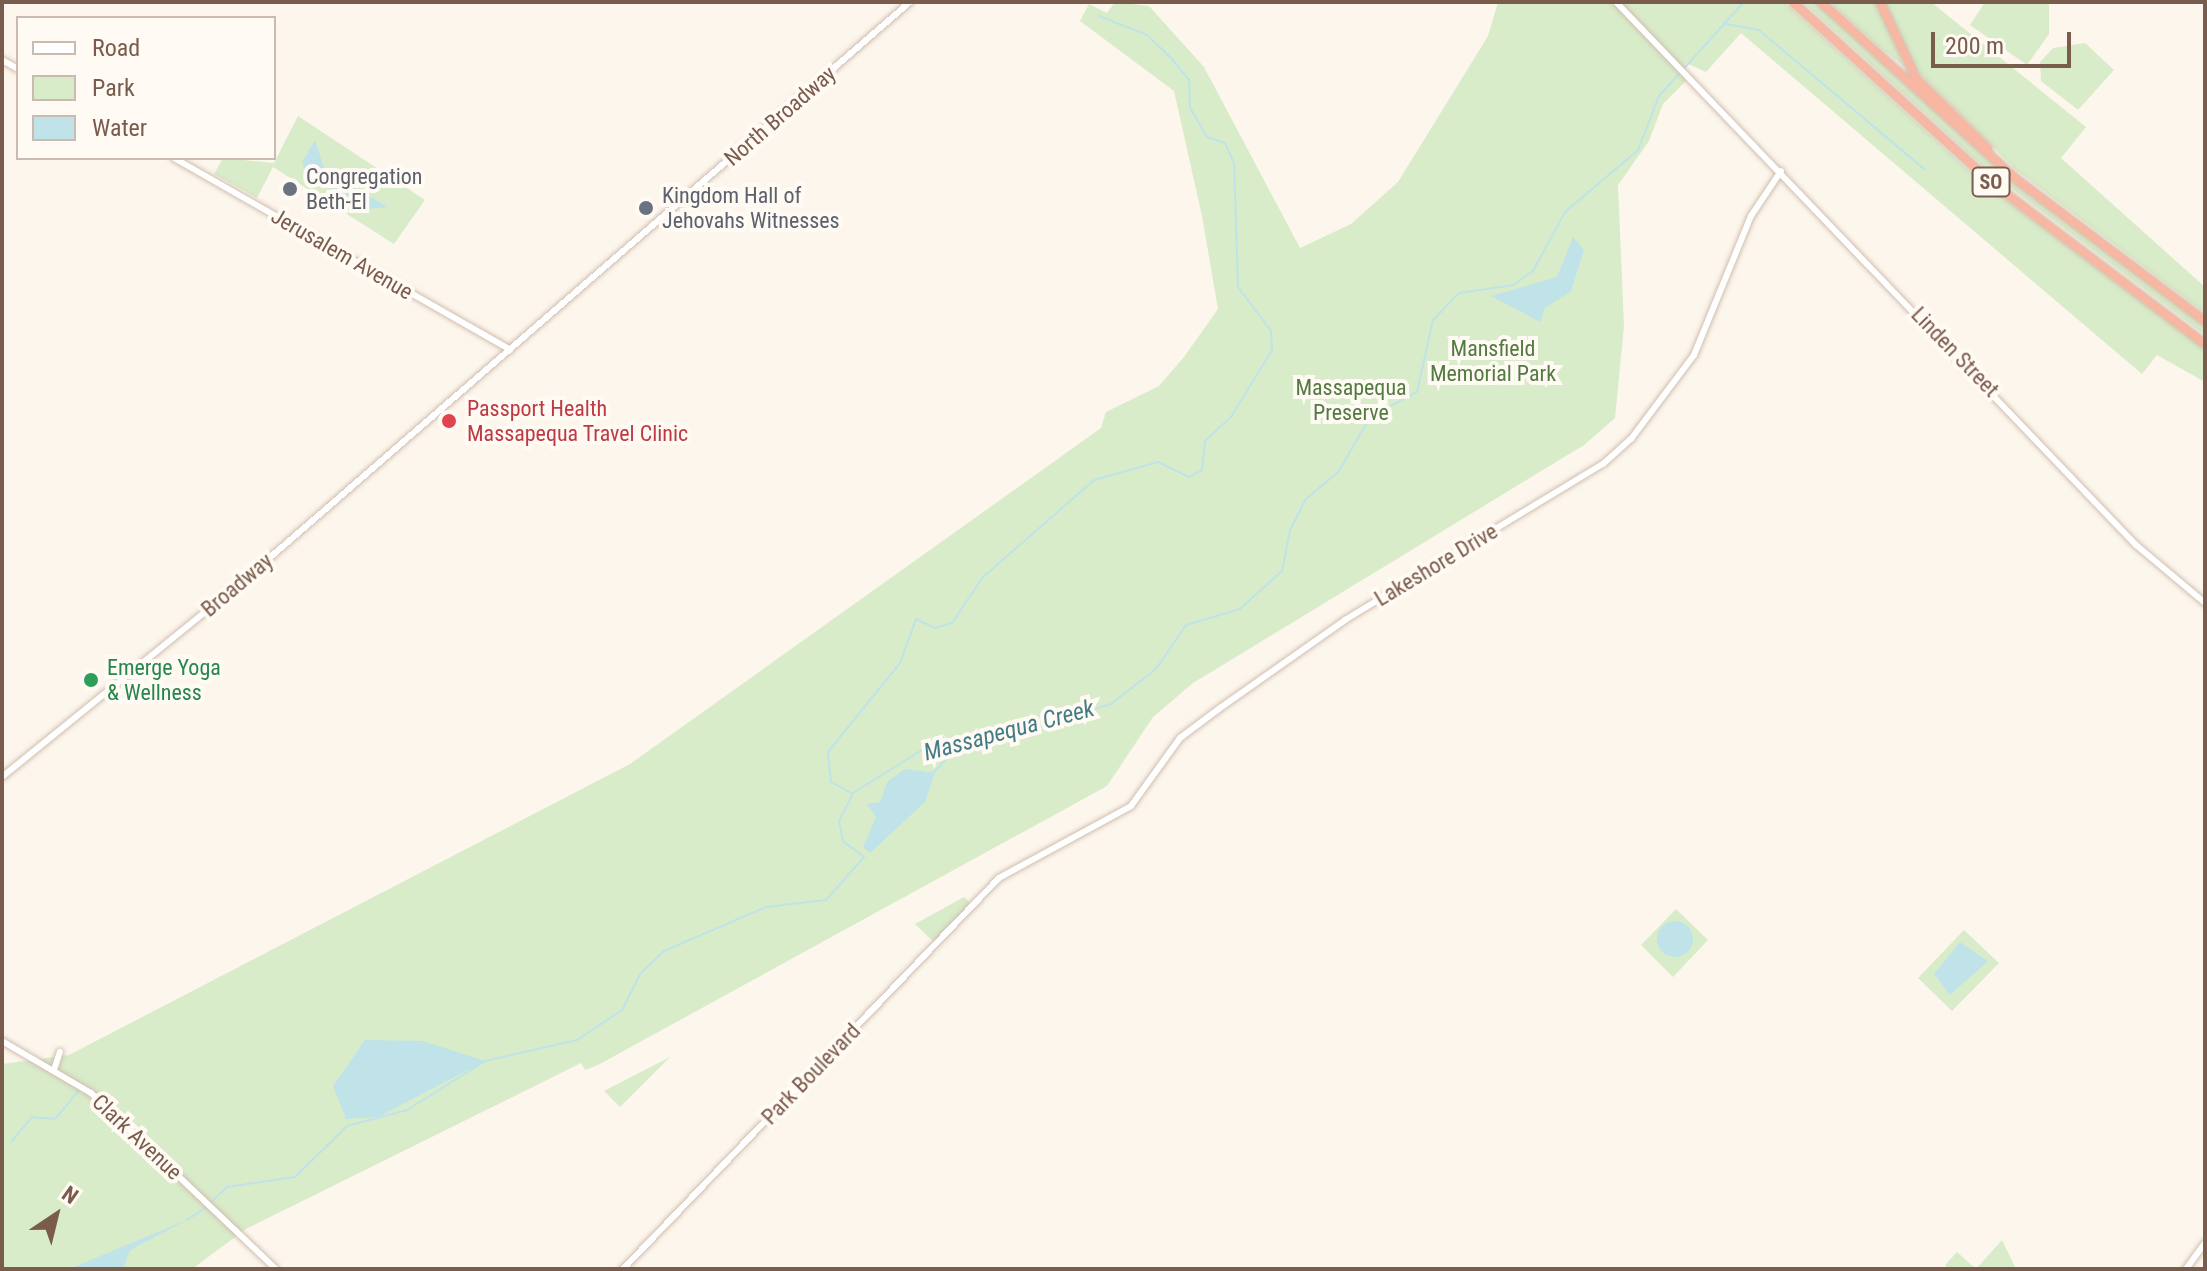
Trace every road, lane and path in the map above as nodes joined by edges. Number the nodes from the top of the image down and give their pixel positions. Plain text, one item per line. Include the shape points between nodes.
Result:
1 (910, 2) edge
2 (1616, 2) edge
3 (1793, 2) edge
4 (1821, 2) edge
5 (1880, 2) edge
6 (178, 160) edge
7 (1781, 171) junction
8 (2016, 179) junction
9 (2205, 321) edge
10 (2205, 344) edge
11 (510, 350) junction
12 (468, 387) joint
13 (2205, 603) edge
14 (2, 777) edge
15 (999, 878) joint
16 (2, 1041) edge
17 (60, 1052) dead end
18 (54, 1070) junction
19 (2205, 1243) edge
20 (276, 1269) edge
21 (623, 1269) edge
22 (2186, 1269) edge

1 - 11 street, North Broadway
2 - 7 street, Linden Street
3 - 10 highway, SO via 2003,192
4 - 8 highway, SO
5 - 8 highway via 1916,78
6 - 11 street, Jerusalem Avenue
7 - 13 street, Linden Street via 2136,545
7 - 15 street, Lakeshore Drive via 1751,216 1694,355 1631,439 1603,464 1345,620 1211,715 1180,738 1131,806
8 - 9 highway, SO
11 - 12 street, North Broadway
12 - 14 street, Broadway
15 - 21 street, Park Boulevard
16 - 18 street, Clark Avenue
17 - 18 street
18 - 20 street, Clark Avenue via 105,1105
19 - 22 street

